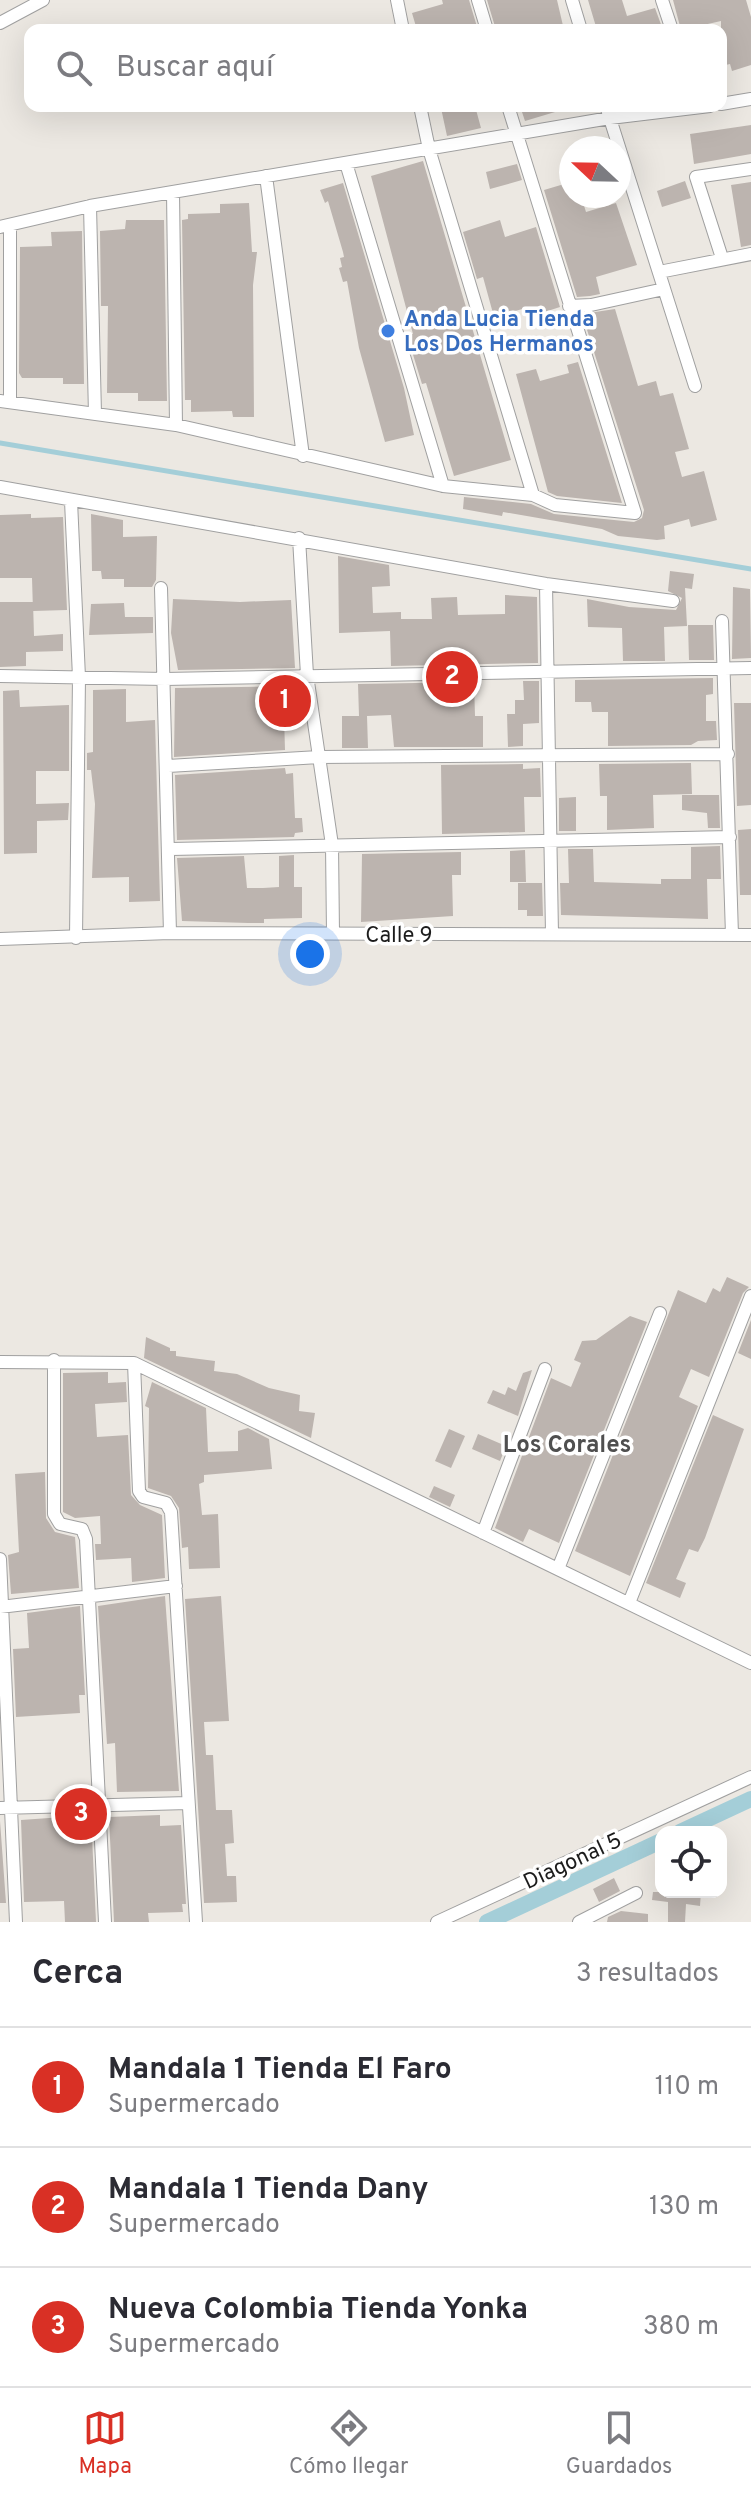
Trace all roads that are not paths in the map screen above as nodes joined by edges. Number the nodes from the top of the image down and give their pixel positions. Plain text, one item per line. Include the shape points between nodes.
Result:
1 (43, 0) edge
2 (397, 0) edge
3 (478, 0) edge
4 (572, 0) edge
5 (662, 0) edge
6 (0, 23) edge
7 (402, 24) edge
8 (485, 24) edge
9 (579, 24) edge
10 (670, 24) edge
11 (751, 99) edge
12 (727, 103) edge
13 (421, 112) edge
14 (510, 112) edge
15 (608, 112) edge
16 (516, 134) junction
17 (429, 149) junction
18 (346, 163) junction
19 (751, 169) edge
20 (266, 176) junction
21 (173, 192) junction
22 (90, 206) junction
23 (5, 227) edge
24 (751, 254) edge
25 (722, 258) junction
26 (659, 272) junction
27 (664, 289) junction
28 (569, 306) junction
29 (695, 386) dead end
30 (5, 401) edge
31 (95, 414) junction
32 (176, 425) junction
33 (303, 456) junction
34 (443, 486) junction
35 (0, 487) edge
36 (533, 495) junction
37 (71, 501) junction
38 (299, 538) junction
39 (546, 584) junction
40 (161, 588) dead end
41 (673, 601) dead end
42 (722, 621) dead end
43 (751, 668) edge
44 (724, 669) junction
45 (546, 674) junction
46 (307, 675) junction
47 (0, 676) edge
48 (79, 677) junction
49 (165, 679) junction
50 (728, 754) junction
51 (319, 757) junction
52 (547, 757) junction
53 (168, 766) junction
54 (730, 837) junction
55 (548, 841) junction
56 (332, 845) junction
57 (171, 849) junction
58 (170, 933) junction
59 (333, 934) junction
60 (552, 934) junction
61 (732, 935) junction
62 (751, 935) edge
63 (76, 938) junction
64 (0, 939) edge
65 (751, 1296) edge
66 (660, 1313) dead end
67 (54, 1360) junction
68 (0, 1362) edge
69 (134, 1363) junction
70 (545, 1369) dead end
71 (483, 1533) junction
72 (0, 1559) edge
73 (558, 1569) junction
74 (176, 1586) junction
75 (90, 1598) junction
76 (629, 1603) junction
77 (1, 1607) edge
78 (751, 1663) edge
79 (751, 1777) edge
80 (188, 1803) junction
81 (99, 1804) junction
82 (6, 1808) edge
83 (636, 1893) dead end
84 (16, 1922) edge
85 (105, 1922) edge
86 (196, 1922) edge
87 (437, 1922) edge
88 (579, 1922) edge

1 - 6 street
2 - 7 street
3 - 8 street
4 - 9 street
5 - 10 street
11 - 12 street
13 - 17 street
14 - 16 street
15 - 16 street
15 - 26 street
16 - 17 street
16 - 28 street
17 - 18 street
17 - 36 street
18 - 20 street
18 - 34 street
19 - 25 street via 696,177
20 - 21 street
20 - 33 street
21 - 22 street
21 - 32 street
22 - 23 street
22 - 31 street
23 - 30 street
24 - 25 street
25 - 26 street
26 - 27 street
27 - 28 street
27 - 29 street
28 - 36 street via 635,513 555,505
30 - 31 street
31 - 32 street
32 - 33 street
33 - 34 street
34 - 36 street
35 - 37 street
37 - 38 street
37 - 48 street
38 - 39 street
38 - 46 street
39 - 41 street
39 - 45 street
40 - 49 street
42 - 44 street
43 - 44 street
44 - 45 street
44 - 50 street
45 - 46 street
45 - 52 street
46 - 49 street
46 - 51 street
47 - 48 street
48 - 49 street
48 - 63 street
49 - 53 street
50 - 52 street
50 - 54 street
51 - 52 street
51 - 53 street
51 - 56 street
52 - 55 street
53 - 57 street
54 - 55 street
54 - 61 street
55 - 56 street
55 - 60 street
56 - 57 street
56 - 59 street
57 - 58 street
58 - 59 street, Calle 9
58 - 63 street, Calle 9
59 - 60 street, Calle 9
60 - 61 street, Calle 9
61 - 62 street, Calle 9
63 - 64 street, Calle 9
65 - 76 street
66 - 73 street
67 - 68 street
67 - 69 street
67 - 75 street via 54,1514 60,1524 82,1529
69 - 71 street
69 - 74 street via 139,1491 166,1503 171,1512
70 - 71 street
71 - 73 street
72 - 77 street
73 - 76 street
74 - 75 street
74 - 80 street
75 - 77 street
75 - 81 street
76 - 78 street
77 - 82 street
79 - 87 street, Diagonal 5
80 - 81 street
80 - 86 street
81 - 82 street
81 - 85 street
82 - 84 street
83 - 88 street

